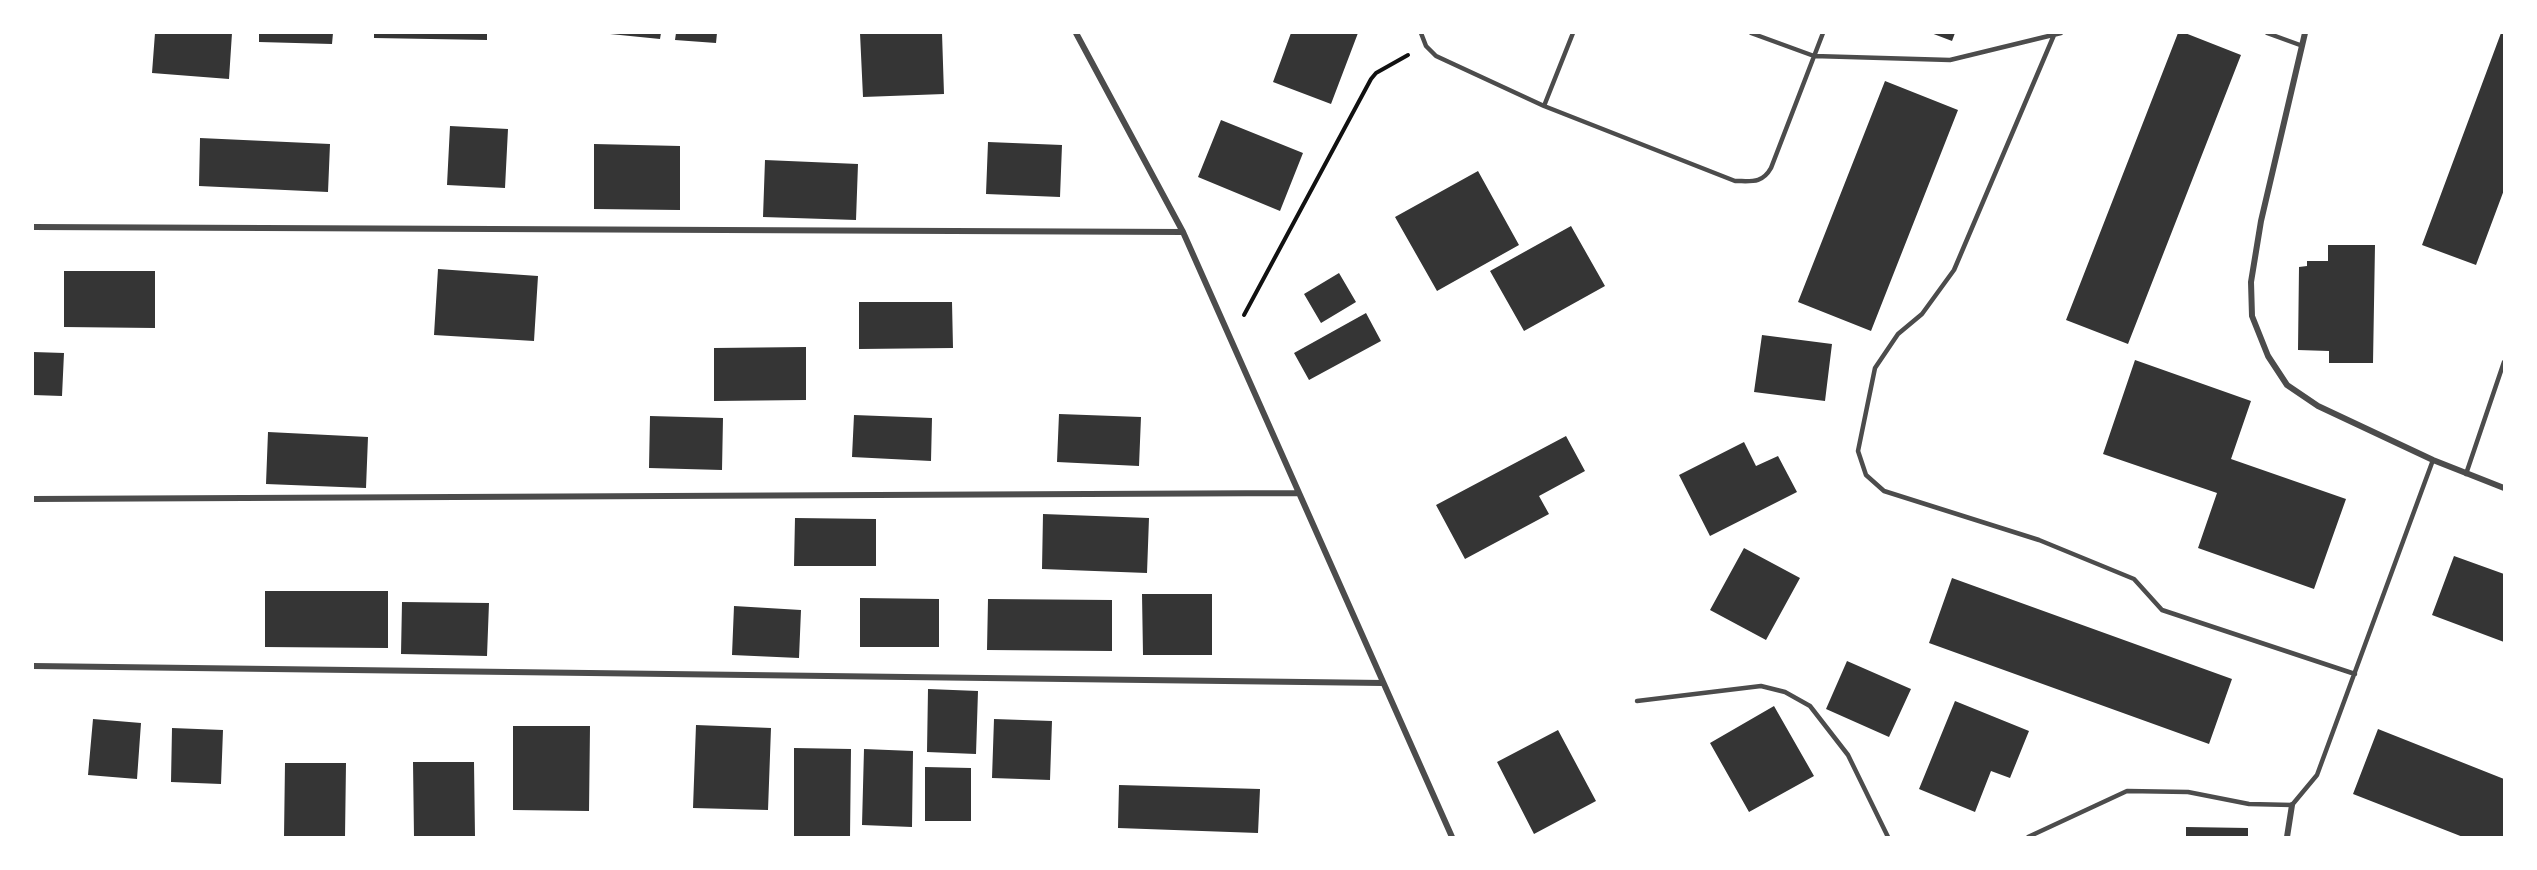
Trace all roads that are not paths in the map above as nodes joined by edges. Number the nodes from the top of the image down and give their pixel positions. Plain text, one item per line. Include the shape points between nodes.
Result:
1 (1076, 33) edge
2 (1422, 33) edge
3 (1573, 33) edge
4 (1751, 33) edge
5 (1823, 33) edge
6 (2061, 33) edge
7 (2267, 33) edge
8 (2305, 33) edge
9 (2054, 34) edge
10 (2300, 45) junction
11 (1814, 56) junction
12 (1544, 106) junction
13 (33, 227) edge
14 (1183, 232) junction
15 (2504, 362) edge
16 (2433, 460) junction
17 (2466, 474) junction
18 (2504, 488) edge
19 (1299, 493) junction
20 (33, 499) edge
21 (33, 666) edge
22 (2355, 674) junction
23 (1383, 683) junction
24 (1637, 701) dead end
25 (2292, 805) junction
26 (1452, 837) edge
27 (1888, 837) edge
28 (2028, 837) edge
29 (2287, 837) edge

1 - 14 street
2 - 12 lane via 1426,46 1436,56
3 - 12 lane
4 - 11 lane
5 - 11 lane
6 - 9 lane
7 - 10 lane
8 - 10 street
9 - 11 lane via 1950,60
9 - 22 lane via 1954,270 1922,314 1898,334 1875,368 1858,451 1866,475 1884,491 2039,540 2134,579 2163,610
10 - 16 street via 2261,221 2251,282 2252,316 2268,356 2287,385 2318,406
11 - 12 lane via 1771,168 1757,182 1735,181
13 - 14 street
14 - 19 street
15 - 17 lane
16 - 17 street
16 - 22 lane
17 - 18 street
19 - 20 street
19 - 23 street
21 - 23 street
22 - 25 lane via 2317,775
23 - 26 street
24 - 27 lane via 1761,686 1785,692 1810,706 1848,755
25 - 28 lane via 2249,804 2188,792 2127,791
25 - 29 street

